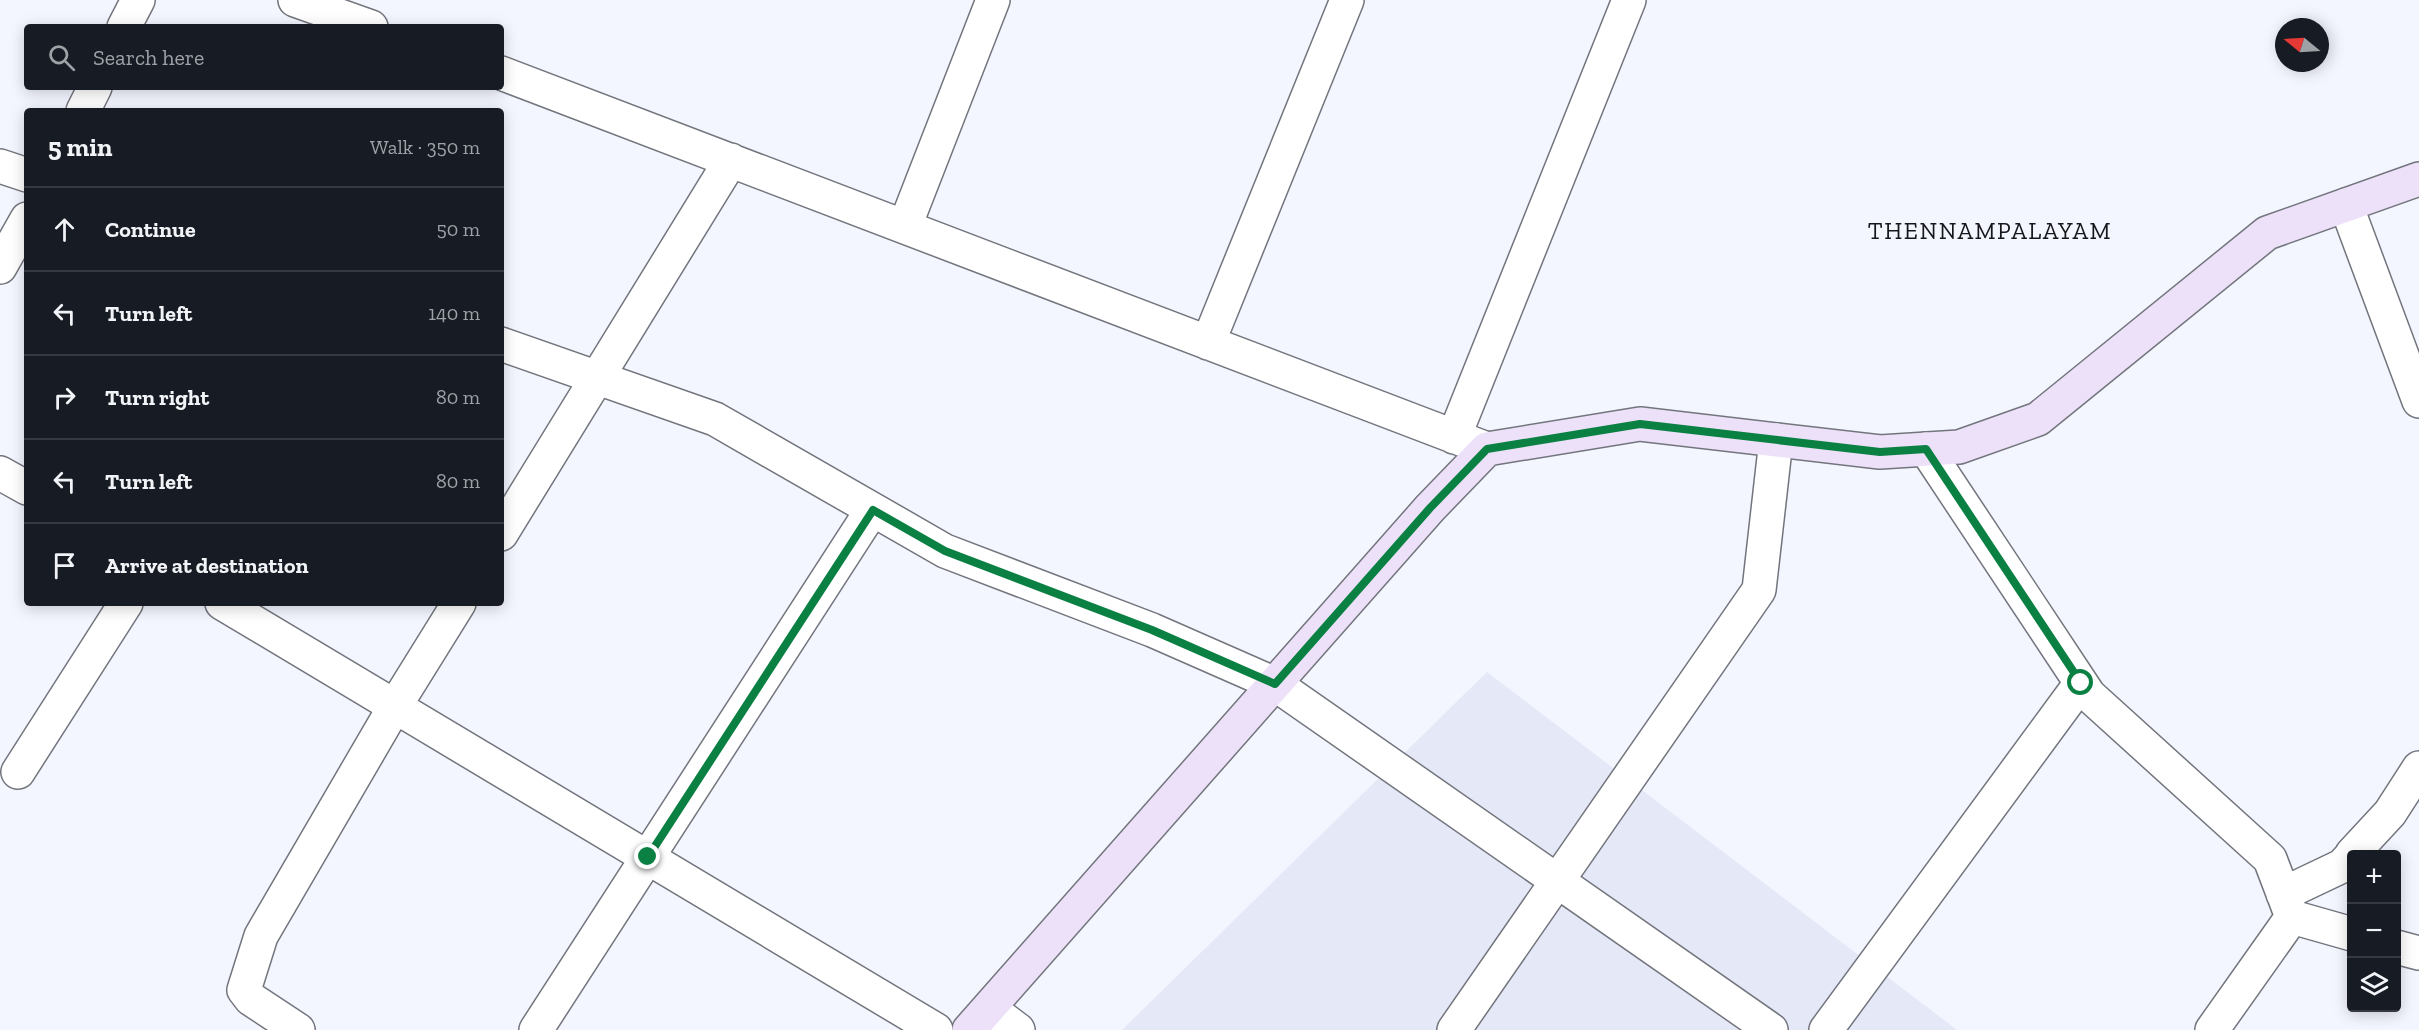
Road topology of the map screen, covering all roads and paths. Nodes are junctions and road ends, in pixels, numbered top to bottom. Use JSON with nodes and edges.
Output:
{"nodes":[{"id":1,"x":138,"y":0,"type":"edge"},
{"id":2,"x":295,"y":0,"type":"edge"},
{"id":3,"x":993,"y":0,"type":"edge"},
{"id":4,"x":1347,"y":0,"type":"edge"},
{"id":5,"x":1629,"y":0,"type":"edge"},
{"id":6,"x":357,"y":15,"type":"edge"},
{"id":7,"x":126,"y":24,"type":"edge"},
{"id":8,"x":504,"y":74,"type":"edge"},
{"id":9,"x":94,"y":90,"type":"edge"},
{"id":10,"x":84,"y":108,"type":"edge"},
{"id":11,"x":731,"y":160,"type":"junction"},
{"id":12,"x":0,"y":166,"type":"edge"},
{"id":13,"x":24,"y":174,"type":"edge"},
{"id":14,"x":2419,"y":179,"type":"edge"},
{"id":15,"x":2346,"y":205,"type":"junction"},
{"id":16,"x":24,"y":224,"type":"edge"},
{"id":17,"x":905,"y":226,"type":"junction"},
{"id":18,"x":0,"y":267,"type":"edge"},
{"id":19,"x":1208,"y":343,"type":"junction"},
{"id":20,"x":504,"y":345,"type":"edge"},
{"id":21,"x":597,"y":377,"type":"junction"},
{"id":22,"x":2419,"y":401,"type":"edge"},
{"id":23,"x":1454,"y":437,"type":"junction"},
{"id":24,"x":1776,"y":440,"type":"junction"},
{"id":25,"x":1487,"y":449,"type":"junction"},
{"id":26,"x":1926,"y":449,"type":"junction"},
{"id":27,"x":0,"y":472,"type":"edge"},
{"id":28,"x":24,"y":486,"type":"edge"},
{"id":29,"x":873,"y":510,"type":"junction"},
{"id":30,"x":504,"y":529,"type":"edge"},
{"id":31,"x":124,"y":606,"type":"edge"},
{"id":32,"x":227,"y":606,"type":"edge"},
{"id":33,"x":457,"y":606,"type":"edge"},
{"id":34,"x":2081,"y":683,"type":"junction"},
{"id":35,"x":1275,"y":684,"type":"junction"},
{"id":36,"x":395,"y":706,"type":"junction"},
{"id":37,"x":2419,"y":768,"type":"edge"},
{"id":38,"x":18,"y":772,"type":"dead end"},
{"id":39,"x":2357,"y":850,"type":"edge"},
{"id":40,"x":648,"y":857,"type":"junction"},
{"id":41,"x":2347,"y":860,"type":"edge"},
{"id":42,"x":1558,"y":881,"type":"junction"},
{"id":43,"x":2287,"y":906,"type":"junction"},
{"id":44,"x":2347,"y":932,"type":"edge"},
{"id":45,"x":2401,"y":948,"type":"edge"},
{"id":46,"x":2419,"y":953,"type":"edge"},
{"id":47,"x":979,"y":1019,"type":"edge"},
{"id":48,"x":298,"y":1030,"type":"edge"},
{"id":49,"x":536,"y":1030,"type":"edge"},
{"id":50,"x":936,"y":1030,"type":"edge"},
{"id":51,"x":1018,"y":1030,"type":"edge"},
{"id":52,"x":1454,"y":1030,"type":"edge"},
{"id":53,"x":1771,"y":1030,"type":"edge"},
{"id":54,"x":1827,"y":1030,"type":"edge"},
{"id":55,"x":2212,"y":1030,"type":"edge"}],
"edges":[{"from":1,"to":7,"type":"street"},
{"from":2,"to":6,"type":"street"},
{"from":3,"to":17,"type":"street"},
{"from":4,"to":19,"type":"street"},
{"from":5,"to":23,"type":"street"},
{"from":8,"to":11,"type":"street"},
{"from":9,"to":10,"type":"street"},
{"from":11,"to":17,"type":"street"},
{"from":11,"to":21,"type":"street"},
{"from":12,"to":13,"type":"street"},
{"from":14,"to":15,"type":"main road"},
{"from":15,"to":22,"type":"street"},
{"from":15,"to":26,"type":"main road"},
{"from":16,"to":18,"type":"street"},
{"from":17,"to":19,"type":"street"},
{"from":19,"to":23,"type":"street"},
{"from":20,"to":21,"type":"street"},
{"from":21,"to":29,"type":"street"},
{"from":21,"to":30,"type":"street"},
{"from":23,"to":25,"type":"street"},
{"from":24,"to":25,"type":"main road"},
{"from":24,"to":26,"type":"main road"},
{"from":24,"to":42,"type":"street"},
{"from":25,"to":35,"type":"main road"},
{"from":26,"to":34,"type":"street"},
{"from":27,"to":28,"type":"street"},
{"from":29,"to":35,"type":"street"},
{"from":29,"to":40,"type":"street"},
{"from":31,"to":38,"type":"street"},
{"from":32,"to":36,"type":"street"},
{"from":33,"to":36,"type":"street"},
{"from":34,"to":43,"type":"street"},
{"from":34,"to":54,"type":"street"},
{"from":35,"to":42,"type":"street"},
{"from":35,"to":47,"type":"main road"},
{"from":36,"to":40,"type":"street"},
{"from":36,"to":48,"type":"street"},
{"from":37,"to":39,"type":"street"},
{"from":40,"to":49,"type":"street"},
{"from":40,"to":50,"type":"street"},
{"from":41,"to":43,"type":"street"},
{"from":42,"to":52,"type":"street"},
{"from":42,"to":53,"type":"street"},
{"from":43,"to":44,"type":"street"},
{"from":43,"to":55,"type":"street"},
{"from":45,"to":46,"type":"street"},
{"from":47,"to":51,"type":"street"}]}
